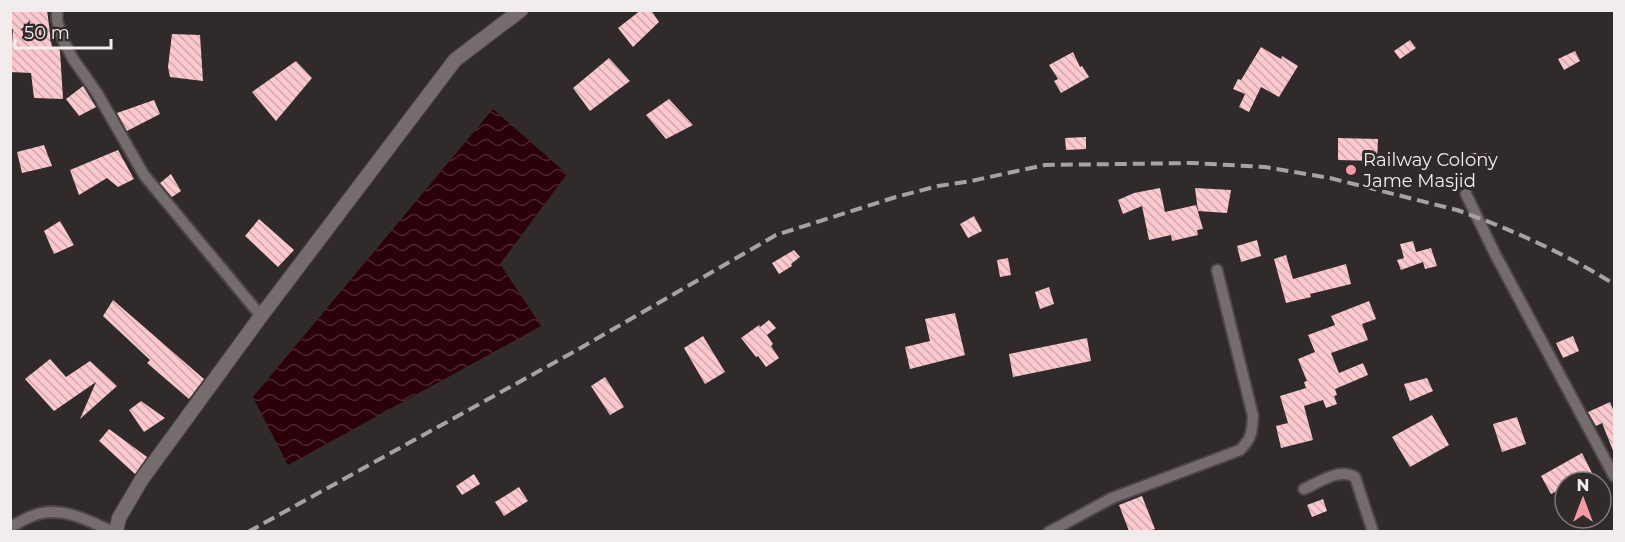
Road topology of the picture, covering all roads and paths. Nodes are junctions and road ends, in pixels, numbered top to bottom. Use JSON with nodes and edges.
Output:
{"nodes":[{"id":1,"x":57,"y":10,"type":"edge"},
{"id":2,"x":521,"y":10,"type":"edge"},
{"id":3,"x":1466,"y":194,"type":"dead end"},
{"id":4,"x":1217,"y":270,"type":"dead end"},
{"id":5,"x":261,"y":316,"type":"junction"},
{"id":6,"x":1614,"y":476,"type":"edge"},
{"id":7,"x":1304,"y":489,"type":"dead end"},
{"id":8,"x":10,"y":528,"type":"edge"},
{"id":9,"x":115,"y":531,"type":"edge"},
{"id":10,"x":1048,"y":531,"type":"edge"},
{"id":11,"x":1373,"y":531,"type":"edge"}],
"edges":[{"from":1,"to":5,"type":"street"},
{"from":2,"to":5,"type":"street"},
{"from":3,"to":6,"type":"street"},
{"from":4,"to":10,"type":"street"},
{"from":5,"to":9,"type":"street"},
{"from":7,"to":11,"type":"street"},
{"from":8,"to":9,"type":"street"}]}
